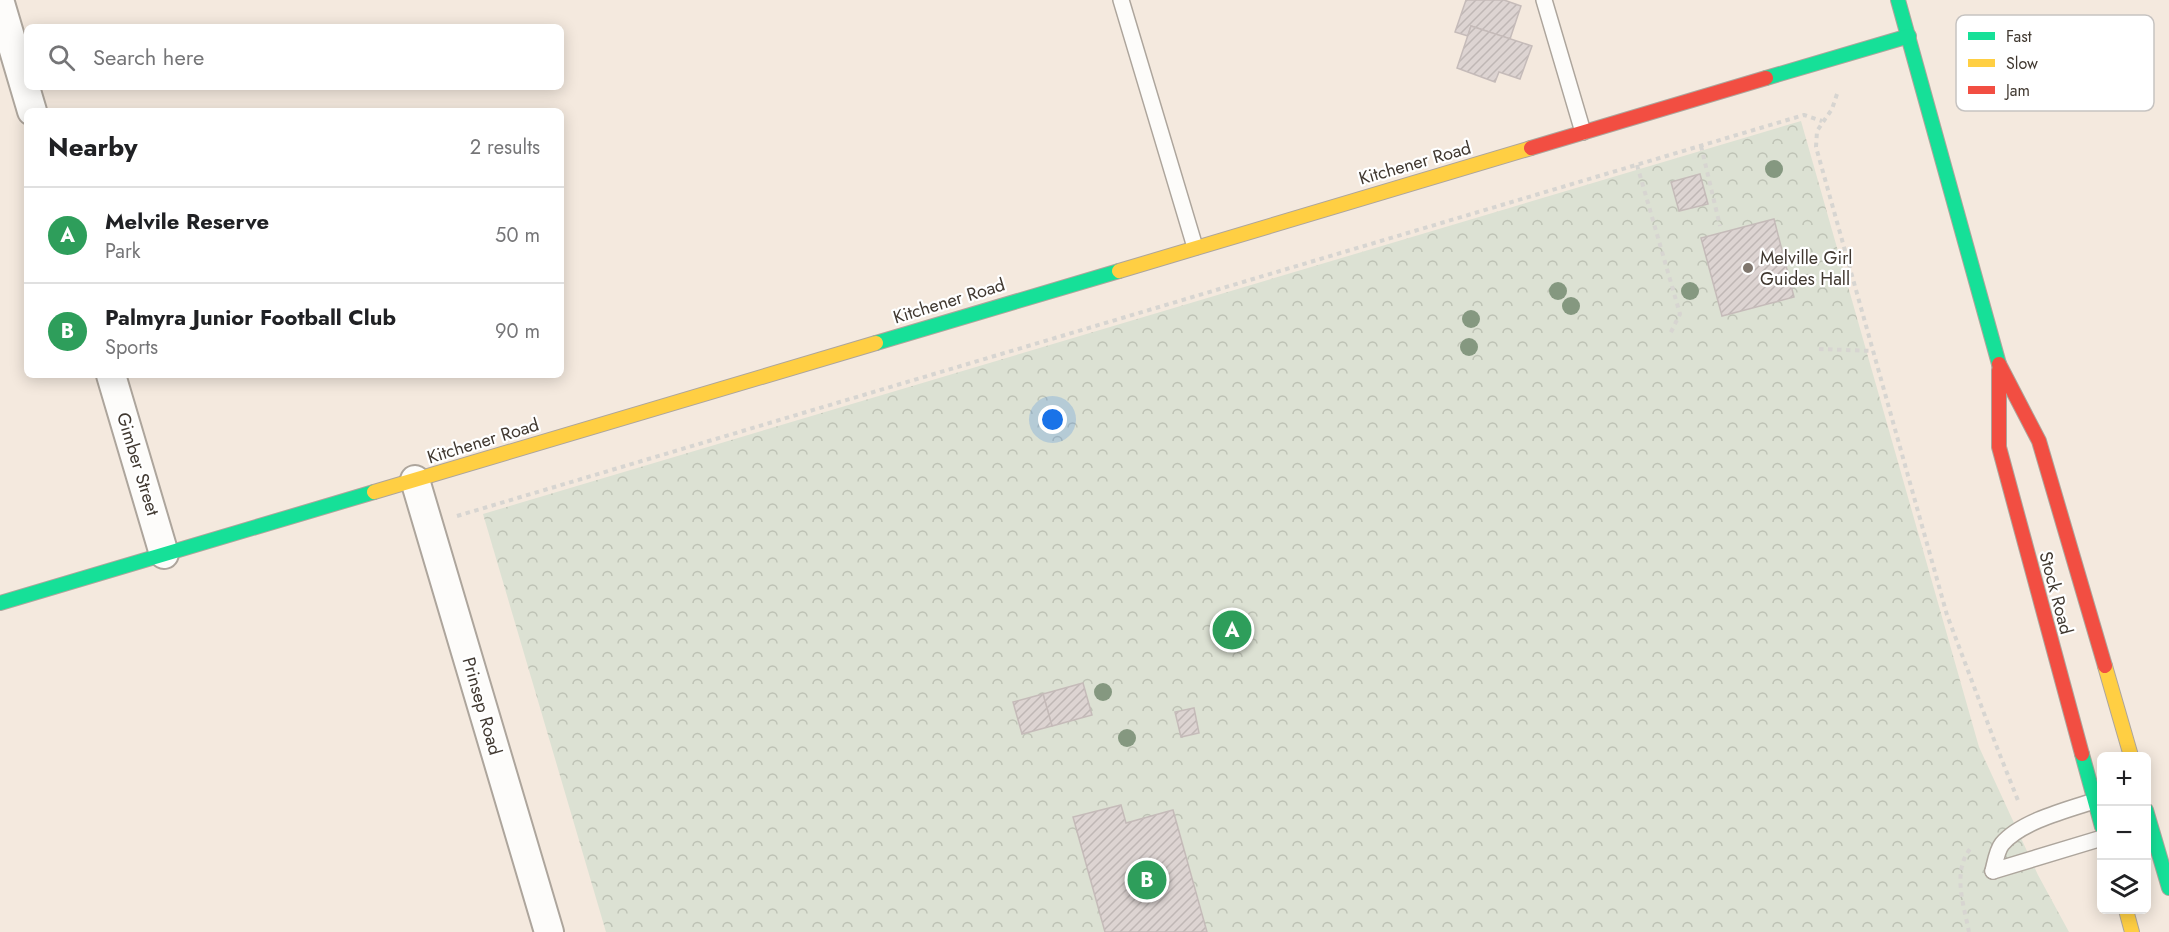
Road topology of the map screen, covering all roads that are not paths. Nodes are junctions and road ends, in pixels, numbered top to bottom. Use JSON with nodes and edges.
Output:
{"nodes":[{"id":1,"x":1121,"y":0,"type":"edge"},
{"id":2,"x":1544,"y":0,"type":"edge"},
{"id":3,"x":1898,"y":0,"type":"edge"},
{"id":4,"x":0,"y":3,"type":"edge"},
{"id":5,"x":1909,"y":36,"type":"junction"},
{"id":6,"x":24,"y":84,"type":"edge"},
{"id":7,"x":26,"y":90,"type":"edge"},
{"id":8,"x":31,"y":108,"type":"edge"},
{"id":9,"x":1583,"y":132,"type":"junction"},
{"id":10,"x":1194,"y":246,"type":"junction"},
{"id":11,"x":1999,"y":365,"type":"junction"},
{"id":12,"x":112,"y":378,"type":"edge"},
{"id":13,"x":415,"y":480,"type":"junction"},
{"id":14,"x":164,"y":554,"type":"junction"},
{"id":15,"x":0,"y":603,"type":"edge"},
{"id":16,"x":2130,"y":752,"type":"edge"},
{"id":17,"x":2097,"y":796,"type":"edge"},
{"id":18,"x":2097,"y":800,"type":"edge"},
{"id":19,"x":2151,"y":829,"type":"edge"},
{"id":20,"x":2097,"y":840,"type":"edge"},
{"id":21,"x":2169,"y":888,"type":"edge"},
{"id":22,"x":2127,"y":914,"type":"edge"},
{"id":23,"x":549,"y":932,"type":"edge"},
{"id":24,"x":2132,"y":932,"type":"edge"}],
"edges":[{"from":1,"to":10,"type":"lane"},
{"from":2,"to":9,"type":"lane"},
{"from":3,"to":5,"type":"street","name":"Stock Road"},
{"from":4,"to":6,"type":"street"},
{"from":5,"to":9,"type":"street","name":"Kitchener Road"},
{"from":5,"to":11,"type":"street","name":"Stock Road"},
{"from":7,"to":8,"type":"street"},
{"from":9,"to":10,"type":"street","name":"Kitchener Road"},
{"from":10,"to":13,"type":"street","name":"Kitchener Road"},
{"from":11,"to":16,"type":"street","name":"Stock Road"},
{"from":11,"to":17,"type":"street","name":"Stock Road"},
{"from":12,"to":14,"type":"street","name":"Gimber Street"},
{"from":13,"to":14,"type":"street","name":"Kitchener Road"},
{"from":13,"to":23,"type":"street","name":"Prinsep Road"},
{"from":14,"to":15,"type":"street","name":"Kitchener Road"},
{"from":18,"to":20,"type":"lane"},
{"from":19,"to":21,"type":"street"},
{"from":22,"to":24,"type":"street"}]}
